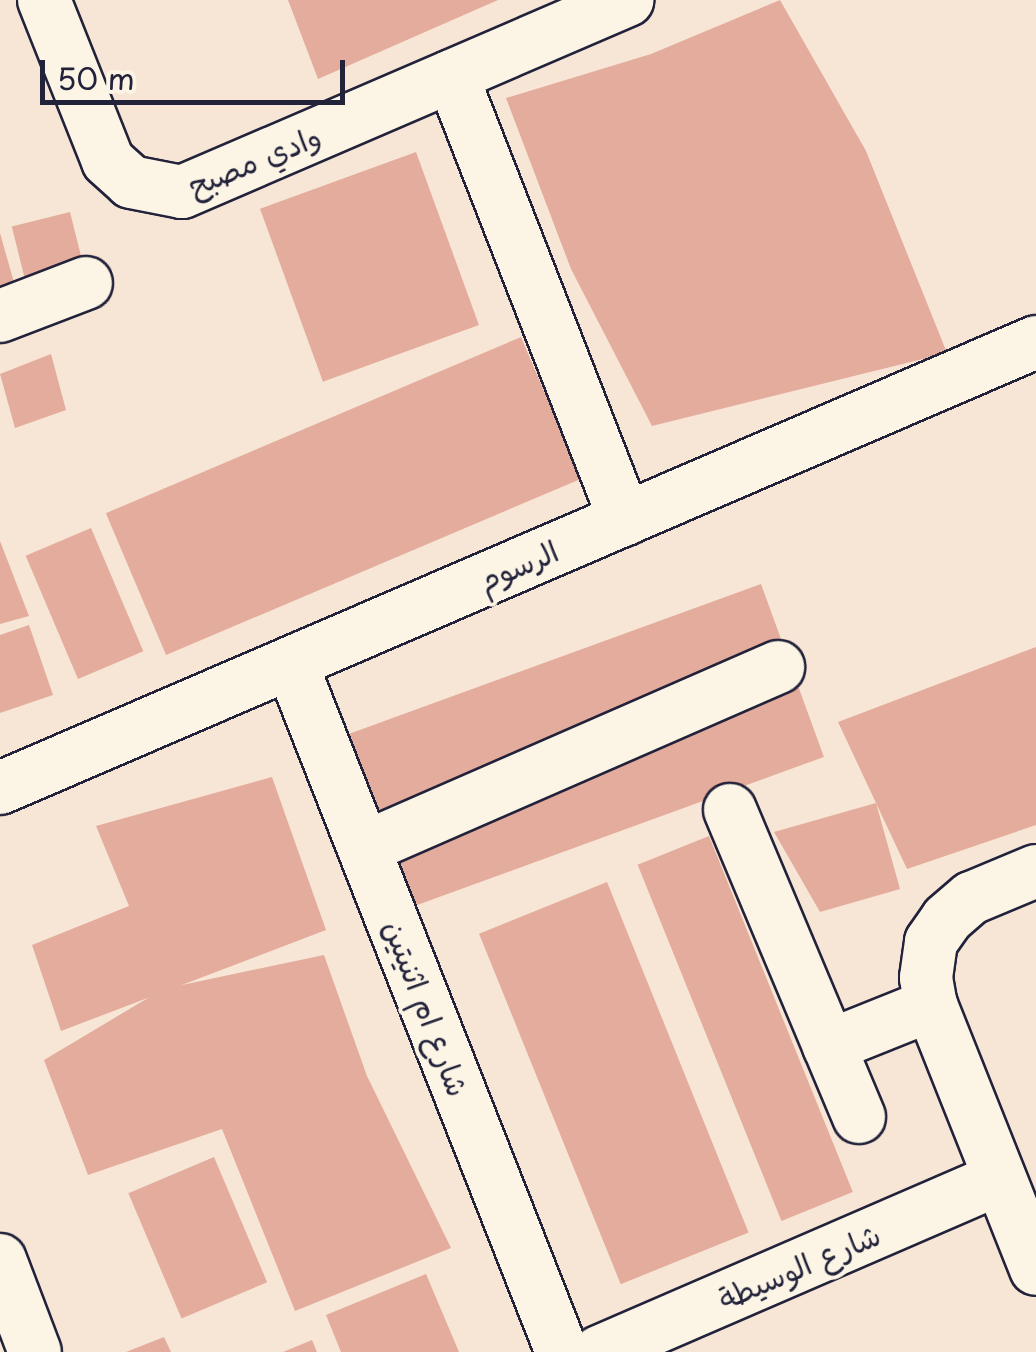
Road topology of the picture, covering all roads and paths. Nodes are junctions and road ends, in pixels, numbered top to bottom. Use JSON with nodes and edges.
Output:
{"nodes":[{"id":1,"x":44,"y":0,"type":"edge"},
{"id":2,"x":627,"y":0,"type":"edge"},
{"id":3,"x":452,"y":76,"type":"junction"},
{"id":4,"x":86,"y":283,"type":"dead end"},
{"id":5,"x":0,"y":316,"type":"edge"},
{"id":6,"x":1036,"y":342,"type":"edge"},
{"id":7,"x":625,"y":519,"type":"junction"},
{"id":8,"x":291,"y":663,"type":"junction"},
{"id":9,"x":778,"y":667,"type":"dead end"},
{"id":10,"x":0,"y":788,"type":"edge"},
{"id":11,"x":730,"y":810,"type":"dead end"},
{"id":12,"x":364,"y":848,"type":"junction"},
{"id":13,"x":1036,"y":871,"type":"edge"},
{"id":14,"x":930,"y":1005,"type":"junction"},
{"id":15,"x":829,"y":1046,"type":"junction"},
{"id":16,"x":859,"y":1117,"type":"dead end"},
{"id":17,"x":998,"y":1179,"type":"junction"},
{"id":18,"x":0,"y":1260,"type":"edge"},
{"id":19,"x":1036,"y":1268,"type":"edge"},
{"id":20,"x":35,"y":1352,"type":"edge"},
{"id":21,"x":562,"y":1352,"type":"edge"},
{"id":22,"x":600,"y":1352,"type":"edge"}],
"edges":[{"from":1,"to":3,"type":"street","name":"وادي مصبح"},
{"from":2,"to":3,"type":"street","name":"وادي مصبح"},
{"from":3,"to":7,"type":"street"},
{"from":4,"to":5,"type":"street"},
{"from":6,"to":7,"type":"street","name":"الرسوم"},
{"from":7,"to":8,"type":"street","name":"الرسوم"},
{"from":8,"to":10,"type":"street","name":"الرسوم"},
{"from":8,"to":12,"type":"street","name":"شارع ام اثنيتين"},
{"from":9,"to":12,"type":"street"},
{"from":11,"to":15,"type":"street"},
{"from":12,"to":21,"type":"street","name":"شارع ام اثنيتين"},
{"from":13,"to":14,"type":"street"},
{"from":14,"to":15,"type":"street"},
{"from":14,"to":17,"type":"street"},
{"from":15,"to":16,"type":"street"},
{"from":17,"to":19,"type":"street"},
{"from":17,"to":22,"type":"street","name":"شارع الوسيطة"},
{"from":18,"to":20,"type":"street"}]}
